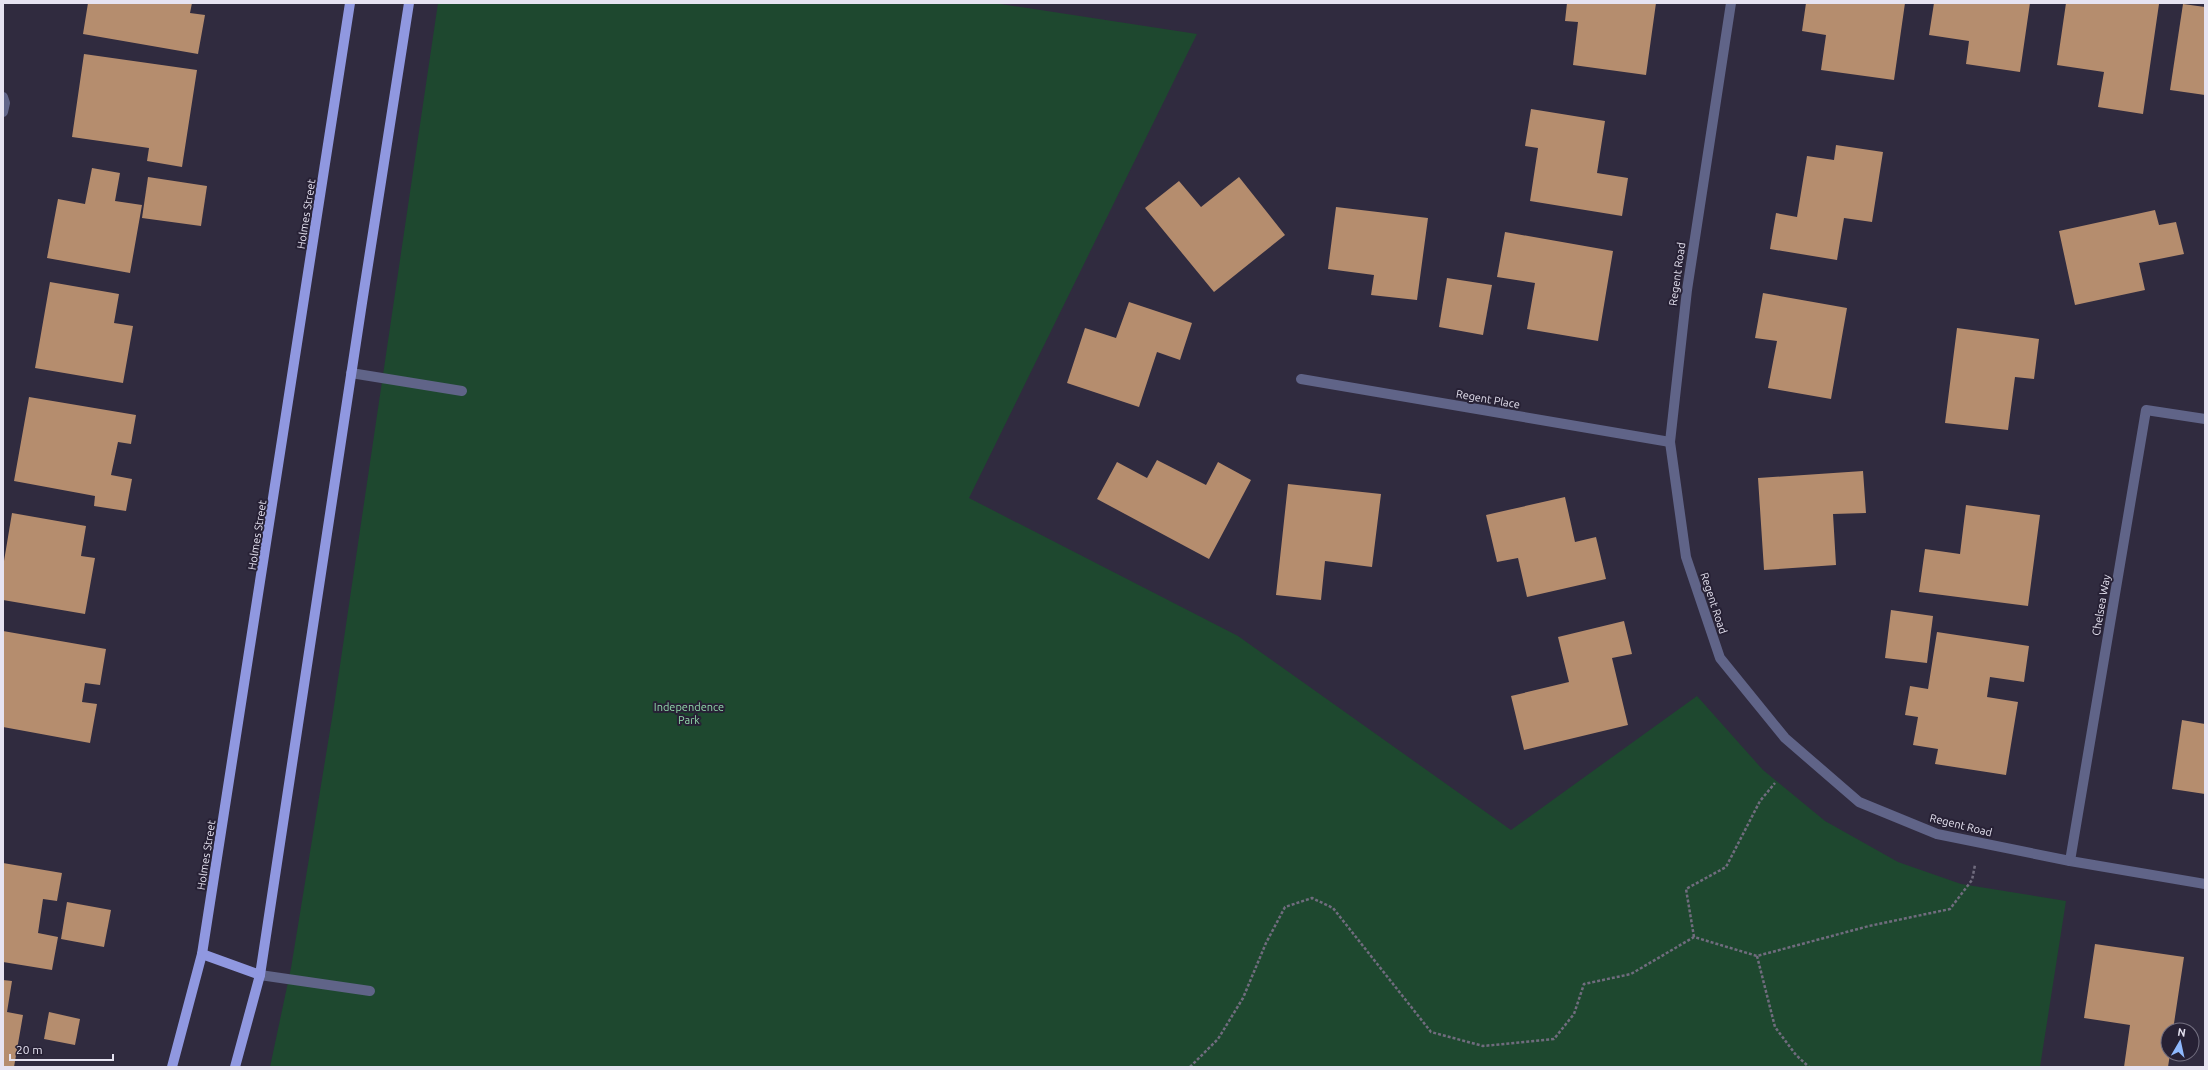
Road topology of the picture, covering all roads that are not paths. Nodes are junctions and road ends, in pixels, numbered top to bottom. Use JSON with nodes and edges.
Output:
{"nodes":[{"id":1,"x":350,"y":3,"type":"edge"},
{"id":2,"x":410,"y":3,"type":"edge"},
{"id":3,"x":1731,"y":3,"type":"edge"},
{"id":4,"x":3,"y":97,"type":"edge"},
{"id":5,"x":3,"y":112,"type":"edge"},
{"id":6,"x":351,"y":373,"type":"junction"},
{"id":7,"x":1301,"y":379,"type":"dead end"},
{"id":8,"x":462,"y":391,"type":"dead end"},
{"id":9,"x":2205,"y":419,"type":"edge"},
{"id":10,"x":1670,"y":442,"type":"junction"},
{"id":11,"x":2070,"y":862,"type":"junction"},
{"id":12,"x":2205,"y":884,"type":"edge"},
{"id":13,"x":202,"y":954,"type":"junction"},
{"id":14,"x":260,"y":975,"type":"junction"},
{"id":15,"x":370,"y":991,"type":"dead end"},
{"id":16,"x":172,"y":1067,"type":"edge"},
{"id":17,"x":235,"y":1067,"type":"edge"}],
"edges":[{"from":1,"to":13,"type":"main road","name":"Holmes Street"},
{"from":2,"to":6,"type":"main road"},
{"from":3,"to":10,"type":"street","name":"Regent Road"},
{"from":4,"to":5,"type":"street"},
{"from":6,"to":8,"type":"street"},
{"from":6,"to":14,"type":"main road"},
{"from":7,"to":10,"type":"street","name":"Regent Place"},
{"from":9,"to":11,"type":"street","name":"Chelsea Way"},
{"from":10,"to":11,"type":"street","name":"Regent Road"},
{"from":11,"to":12,"type":"street","name":"Regent Road"},
{"from":13,"to":14,"type":"main road"},
{"from":13,"to":16,"type":"main road","name":"Holmes Street"},
{"from":14,"to":15,"type":"street"},
{"from":14,"to":17,"type":"main road"}]}
